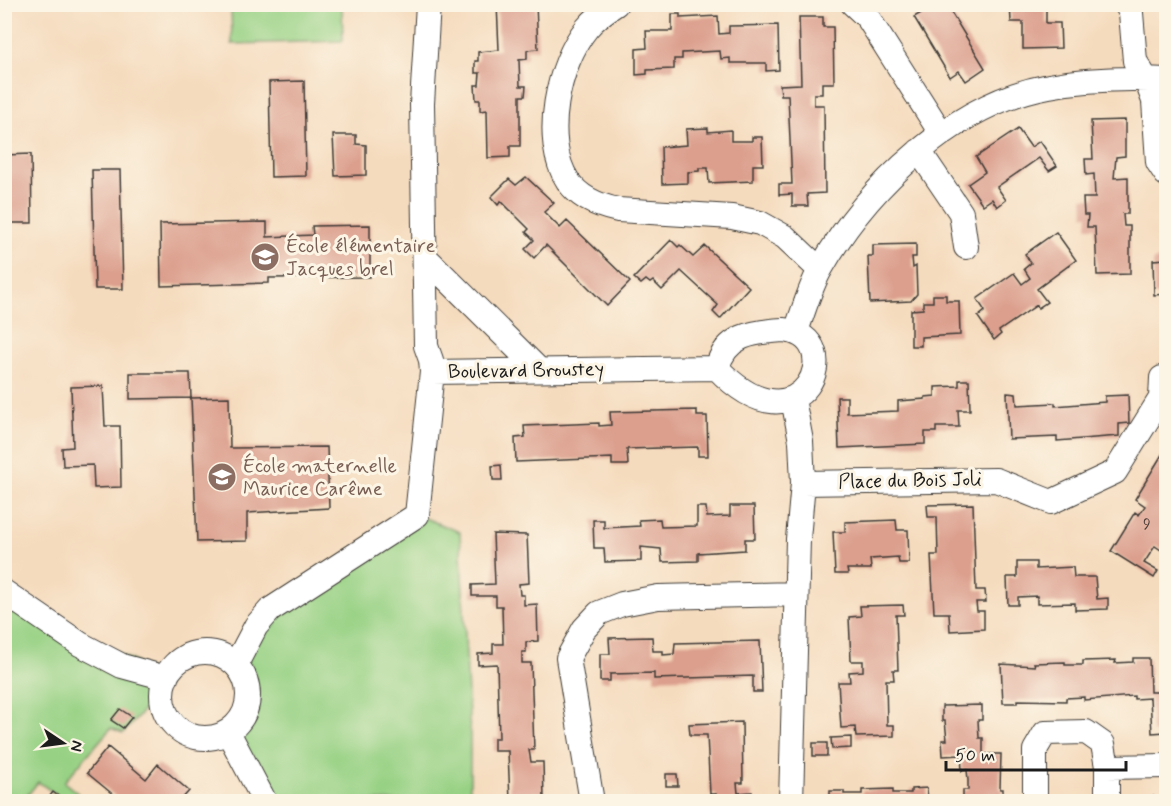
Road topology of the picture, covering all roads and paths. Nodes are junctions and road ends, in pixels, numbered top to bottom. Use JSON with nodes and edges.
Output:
{"nodes":[{"id":1,"x":428,"y":4,"type":"edge"},
{"id":2,"x":616,"y":4,"type":"edge"},
{"id":3,"x":853,"y":4,"type":"edge"},
{"id":4,"x":1126,"y":4,"type":"edge"},
{"id":5,"x":1156,"y":80,"type":"edge"},
{"id":6,"x":941,"y":133,"type":"junction"},
{"id":7,"x":919,"y":151,"type":"junction"},
{"id":8,"x":1167,"y":174,"type":"edge"},
{"id":9,"x":966,"y":247,"type":"dead end"},
{"id":10,"x":425,"y":257,"type":"junction"},
{"id":11,"x":820,"y":270,"type":"junction"},
{"id":12,"x":796,"y":331,"type":"junction"},
{"id":13,"x":717,"y":368,"type":"junction"},
{"id":14,"x":538,"y":370,"type":"junction"},
{"id":15,"x":432,"y":372,"type":"junction"},
{"id":16,"x":1162,"y":378,"type":"dead end"},
{"id":17,"x":793,"y":399,"type":"junction"},
{"id":18,"x":803,"y":483,"type":"junction"},
{"id":19,"x":4,"y":592,"type":"edge"},
{"id":20,"x":796,"y":594,"type":"junction"},
{"id":21,"x":236,"y":664,"type":"junction"},
{"id":22,"x":166,"y":678,"type":"junction"},
{"id":23,"x":228,"y":732,"type":"junction"},
{"id":24,"x":1167,"y":766,"type":"edge"},
{"id":25,"x":1107,"y":767,"type":"junction"},
{"id":26,"x":265,"y":801,"type":"edge"},
{"id":27,"x":592,"y":801,"type":"edge"},
{"id":28,"x":791,"y":801,"type":"edge"},
{"id":29,"x":1035,"y":801,"type":"edge"},
{"id":30,"x":1107,"y":801,"type":"edge"}],
"edges":[{"from":1,"to":10,"type":"street"},
{"from":2,"to":11,"type":"street"},
{"from":3,"to":6,"type":"street"},
{"from":4,"to":5,"type":"street"},
{"from":5,"to":6,"type":"street"},
{"from":5,"to":8,"type":"street"},
{"from":6,"to":7,"type":"street"},
{"from":7,"to":9,"type":"street"},
{"from":7,"to":11,"type":"street"},
{"from":10,"to":14,"type":"street"},
{"from":10,"to":15,"type":"street"},
{"from":11,"to":12,"type":"street"},
{"from":12,"to":13,"type":"street"},
{"from":12,"to":17,"type":"street"},
{"from":13,"to":14,"type":"street","name":"Boulevard Broustey"},
{"from":13,"to":17,"type":"street"},
{"from":14,"to":15,"type":"street","name":"Boulevard Broustey"},
{"from":15,"to":21,"type":"street","name":"Boulevard Broustey"},
{"from":16,"to":18,"type":"street","name":"Place du Bois Joli"},
{"from":17,"to":18,"type":"street"},
{"from":18,"to":20,"type":"street"},
{"from":19,"to":22,"type":"street"},
{"from":20,"to":27,"type":"street"},
{"from":20,"to":28,"type":"street"},
{"from":21,"to":22,"type":"street"},
{"from":21,"to":23,"type":"street"},
{"from":22,"to":23,"type":"street"},
{"from":23,"to":26,"type":"street"},
{"from":24,"to":25,"type":"street"},
{"from":25,"to":29,"type":"street"},
{"from":25,"to":30,"type":"street"}]}
